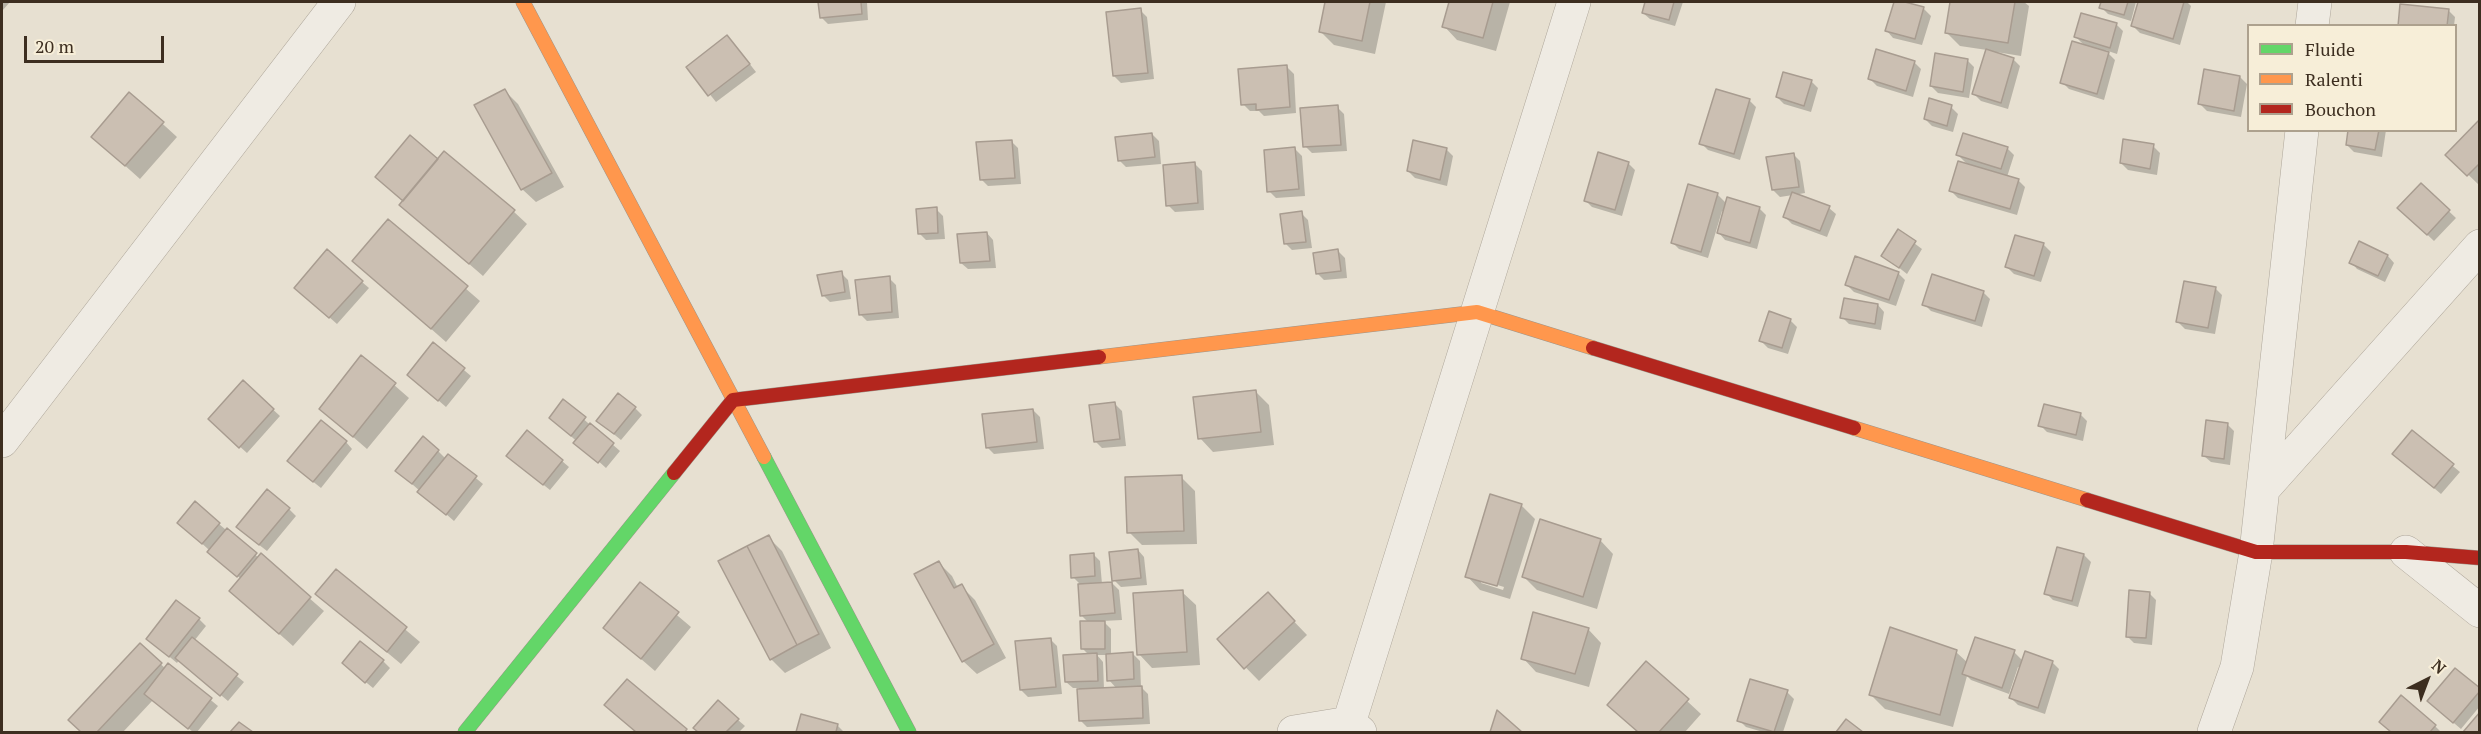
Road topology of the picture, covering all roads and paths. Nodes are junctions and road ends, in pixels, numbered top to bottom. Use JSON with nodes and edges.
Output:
{"nodes":[{"id":1,"x":339,"y":2,"type":"edge"},
{"id":2,"x":523,"y":2,"type":"edge"},
{"id":3,"x":1574,"y":2,"type":"edge"},
{"id":4,"x":2315,"y":2,"type":"edge"},
{"id":5,"x":2312,"y":24,"type":"edge"},
{"id":6,"x":2302,"y":132,"type":"edge"},
{"id":7,"x":2480,"y":246,"type":"edge"},
{"id":8,"x":1477,"y":312,"type":"junction"},
{"id":9,"x":733,"y":400,"type":"junction"},
{"id":10,"x":2,"y":441,"type":"edge"},
{"id":11,"x":2265,"y":487,"type":"junction"},
{"id":12,"x":2256,"y":552,"type":"junction"},
{"id":13,"x":2406,"y":552,"type":"junction"},
{"id":14,"x":2480,"y":558,"type":"edge"},
{"id":15,"x":2480,"y":611,"type":"edge"},
{"id":16,"x":1355,"y":728,"type":"edge"},
{"id":17,"x":465,"y":732,"type":"edge"},
{"id":18,"x":909,"y":732,"type":"edge"},
{"id":19,"x":1294,"y":732,"type":"edge"},
{"id":20,"x":2214,"y":732,"type":"edge"}],
"edges":[{"from":1,"to":10,"type":"street"},
{"from":2,"to":9,"type":"street"},
{"from":3,"to":8,"type":"street"},
{"from":4,"to":5,"type":"street"},
{"from":6,"to":11,"type":"street"},
{"from":7,"to":11,"type":"street"},
{"from":8,"to":9,"type":"street"},
{"from":8,"to":12,"type":"street"},
{"from":8,"to":16,"type":"street"},
{"from":9,"to":17,"type":"street"},
{"from":9,"to":18,"type":"street"},
{"from":11,"to":12,"type":"street"},
{"from":12,"to":13,"type":"street"},
{"from":12,"to":20,"type":"street"},
{"from":13,"to":14,"type":"street"},
{"from":13,"to":15,"type":"street"},
{"from":16,"to":19,"type":"street"}]}
